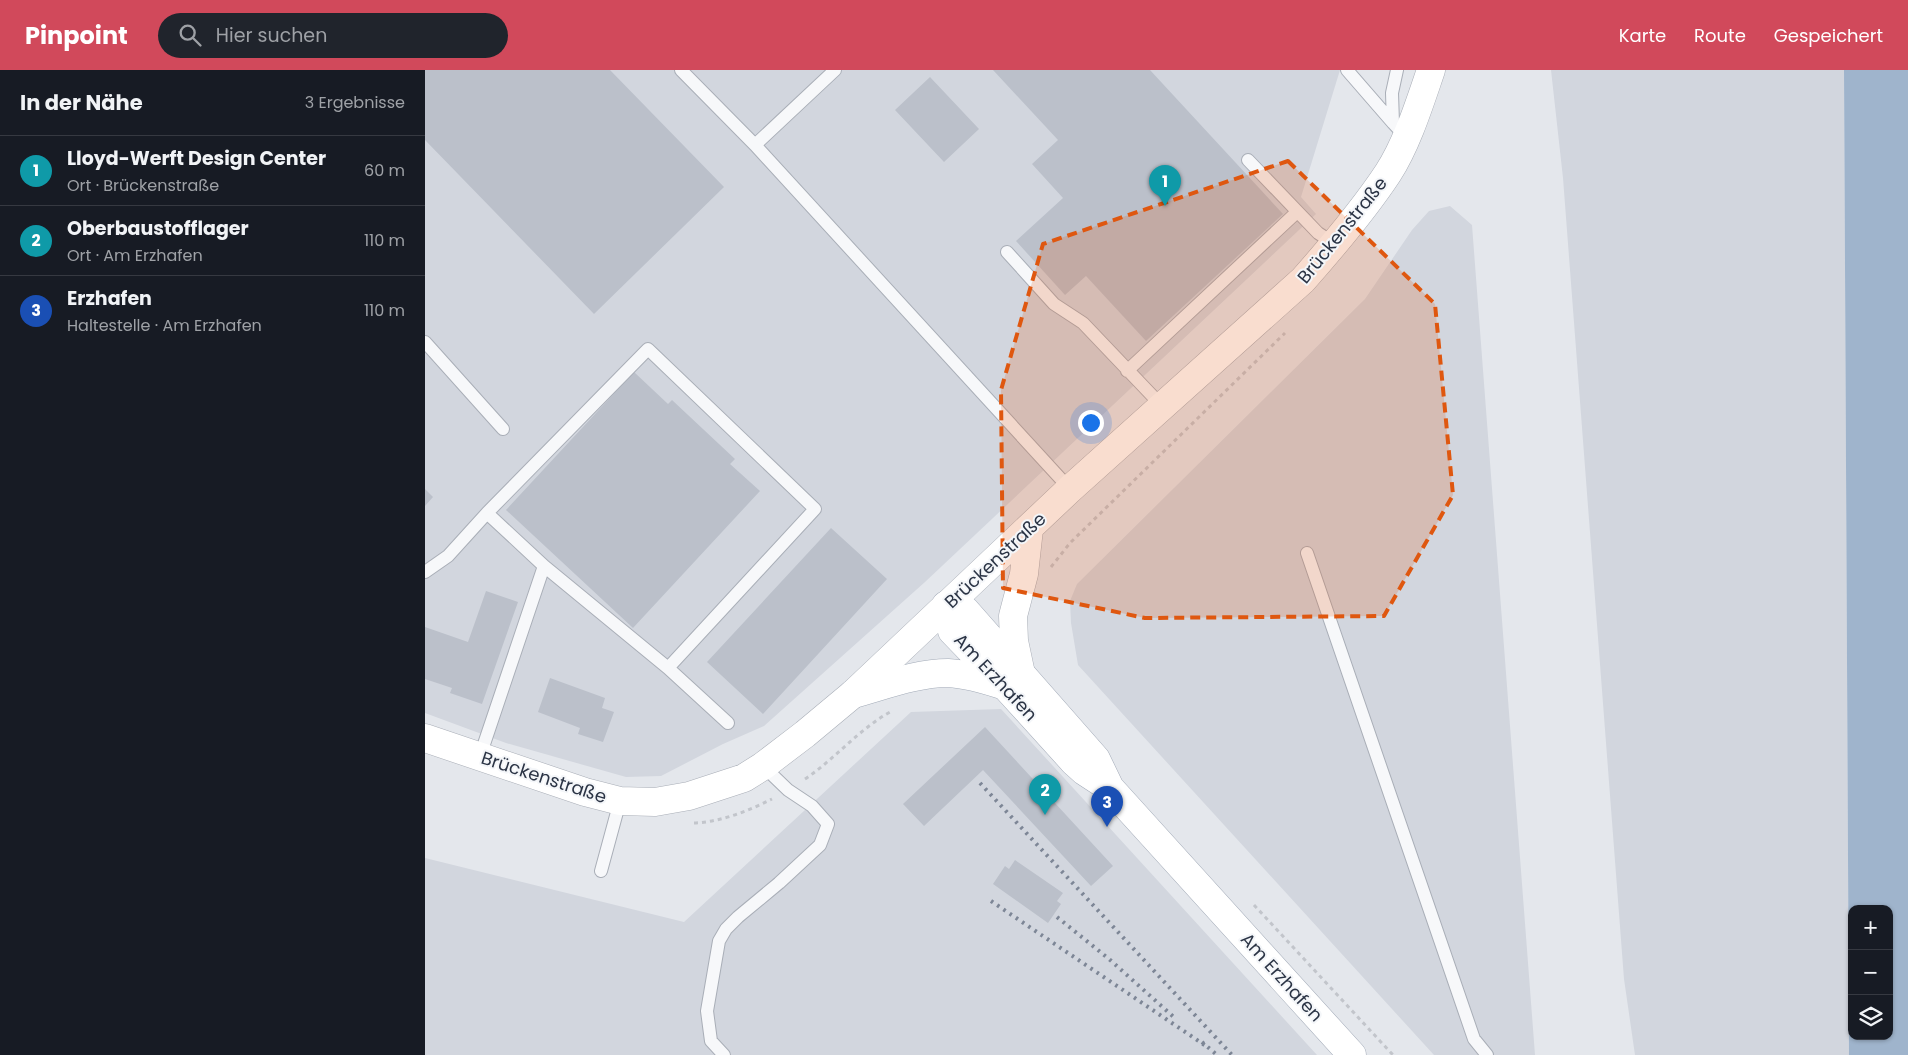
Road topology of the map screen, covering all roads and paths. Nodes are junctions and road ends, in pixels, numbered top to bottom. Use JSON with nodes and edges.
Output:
{"nodes":[{"id":1,"x":681,"y":70,"type":"edge"},
{"id":2,"x":835,"y":70,"type":"edge"},
{"id":3,"x":1347,"y":70,"type":"edge"},
{"id":4,"x":1397,"y":70,"type":"edge"},
{"id":5,"x":1431,"y":70,"type":"edge"},
{"id":6,"x":1399,"y":130,"type":"junction"},
{"id":7,"x":755,"y":146,"type":"junction"},
{"id":8,"x":1248,"y":160,"type":"dead end"},
{"id":9,"x":1297,"y":212,"type":"junction"},
{"id":10,"x":1335,"y":244,"type":"junction"},
{"id":11,"x":1007,"y":252,"type":"dead end"},
{"id":12,"x":1287,"y":331,"type":"dead end"},
{"id":13,"x":425,"y":342,"type":"edge"},
{"id":14,"x":1127,"y":371,"type":"junction"},
{"id":15,"x":1162,"y":406,"type":"junction"},
{"id":16,"x":503,"y":429,"type":"dead end"},
{"id":17,"x":1070,"y":489,"type":"junction"},
{"id":18,"x":487,"y":512,"type":"junction"},
{"id":19,"x":1029,"y":529,"type":"junction"},
{"id":20,"x":1307,"y":553,"type":"dead end"},
{"id":21,"x":544,"y":566,"type":"junction"},
{"id":22,"x":425,"y":572,"type":"edge"},
{"id":23,"x":1049,"y":573,"type":"dead end"},
{"id":24,"x":946,"y":605,"type":"junction"},
{"id":25,"x":668,"y":668,"type":"junction"},
{"id":26,"x":1014,"y":680,"type":"junction"},
{"id":27,"x":853,"y":694,"type":"junction"},
{"id":28,"x":728,"y":723,"type":"dead end"},
{"id":29,"x":425,"y":738,"type":"edge"},
{"id":30,"x":480,"y":756,"type":"junction"},
{"id":31,"x":763,"y":766,"type":"junction"},
{"id":32,"x":620,"y":801,"type":"junction"},
{"id":33,"x":601,"y":871,"type":"dead end"},
{"id":34,"x":724,"y":1055,"type":"edge"},
{"id":35,"x":1352,"y":1055,"type":"edge"},
{"id":36,"x":1487,"y":1055,"type":"edge"}],
"edges":[{"from":1,"to":7,"type":"lane"},
{"from":2,"to":7,"type":"lane"},
{"from":3,"to":6,"type":"lane"},
{"from":4,"to":6,"type":"lane"},
{"from":5,"to":6,"type":"main road","name":"Brückenstraße"},
{"from":6,"to":10,"type":"main road","name":"Brückenstraße"},
{"from":7,"to":17,"type":"lane"},
{"from":8,"to":9,"type":"lane"},
{"from":9,"to":10,"type":"lane"},
{"from":9,"to":14,"type":"lane"},
{"from":10,"to":15,"type":"main road","name":"Brückenstraße"},
{"from":11,"to":14,"type":"lane"},
{"from":12,"to":23,"type":"path"},
{"from":13,"to":16,"type":"lane"},
{"from":14,"to":15,"type":"lane"},
{"from":15,"to":17,"type":"main road","name":"Brückenstraße"},
{"from":17,"to":19,"type":"main road","name":"Brückenstraße"},
{"from":18,"to":21,"type":"lane"},
{"from":18,"to":22,"type":"lane"},
{"from":18,"to":25,"type":"lane"},
{"from":19,"to":24,"type":"main road","name":"Brückenstraße"},
{"from":19,"to":26,"type":"main road"},
{"from":20,"to":36,"type":"lane"},
{"from":21,"to":25,"type":"lane"},
{"from":21,"to":30,"type":"lane"},
{"from":24,"to":26,"type":"main road","name":"Am Erzhafen"},
{"from":24,"to":27,"type":"main road","name":"Brückenstraße"},
{"from":25,"to":28,"type":"lane"},
{"from":26,"to":27,"type":"main road"},
{"from":26,"to":35,"type":"main road","name":"Am Erzhafen"},
{"from":27,"to":31,"type":"main road","name":"Brückenstraße"},
{"from":29,"to":30,"type":"main road","name":"Brückenstraße"},
{"from":30,"to":32,"type":"main road","name":"Brückenstraße"},
{"from":31,"to":32,"type":"main road","name":"Brückenstraße"},
{"from":31,"to":34,"type":"lane"},
{"from":32,"to":33,"type":"lane"}]}
